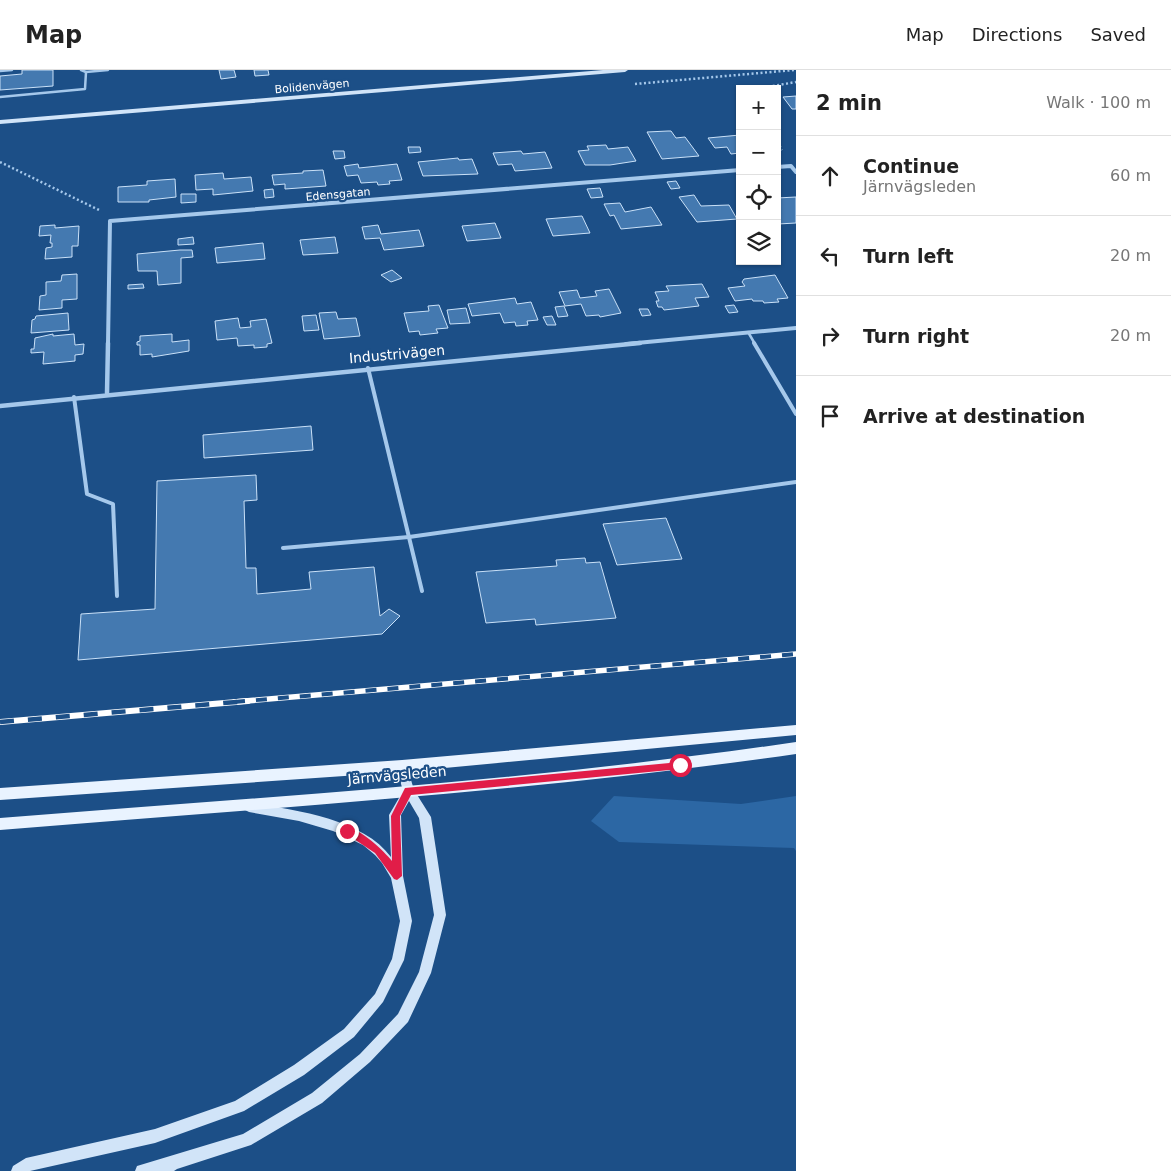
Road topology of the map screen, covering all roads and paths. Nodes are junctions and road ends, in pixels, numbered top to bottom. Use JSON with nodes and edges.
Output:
{"nodes":[{"id":1,"x":12,"y":70,"type":"edge"},
{"id":2,"x":81,"y":70,"type":"edge"},
{"id":3,"x":108,"y":70,"type":"edge"},
{"id":4,"x":625,"y":70,"type":"edge"},
{"id":5,"x":0,"y":71,"type":"edge"},
{"id":6,"x":86,"y":72,"type":"junction"},
{"id":7,"x":591,"y":72,"type":"edge"},
{"id":8,"x":796,"y":82,"type":"edge"},
{"id":9,"x":778,"y":85,"type":"edge"},
{"id":10,"x":0,"y":97,"type":"edge"},
{"id":11,"x":0,"y":122,"type":"edge"},
{"id":12,"x":0,"y":162,"type":"edge"},
{"id":13,"x":781,"y":167,"type":"edge"},
{"id":14,"x":736,"y":170,"type":"edge"},
{"id":15,"x":796,"y":172,"type":"edge"},
{"id":16,"x":110,"y":221,"type":"junction"},
{"id":17,"x":796,"y":328,"type":"edge"},
{"id":18,"x":748,"y":332,"type":"junction"},
{"id":19,"x":368,"y":368,"type":"junction"},
{"id":20,"x":108,"y":393,"type":"junction"},
{"id":21,"x":74,"y":397,"type":"junction"},
{"id":22,"x":0,"y":406,"type":"edge"},
{"id":23,"x":796,"y":414,"type":"edge"},
{"id":24,"x":796,"y":482,"type":"edge"},
{"id":25,"x":409,"y":537,"type":"junction"},
{"id":26,"x":283,"y":548,"type":"dead end"},
{"id":27,"x":422,"y":591,"type":"dead end"},
{"id":28,"x":117,"y":596,"type":"dead end"},
{"id":29,"x":796,"y":730,"type":"edge"},
{"id":30,"x":796,"y":748,"type":"edge"},
{"id":31,"x":402,"y":766,"type":"junction"},
{"id":32,"x":409,"y":791,"type":"junction"},
{"id":33,"x":0,"y":794,"type":"edge"},
{"id":34,"x":238,"y":805,"type":"junction"},
{"id":35,"x":0,"y":824,"type":"edge"},
{"id":36,"x":397,"y":876,"type":"junction"},
{"id":37,"x":168,"y":1167,"type":"edge"},
{"id":38,"x":18,"y":1171,"type":"edge"},
{"id":39,"x":142,"y":1171,"type":"edge"}],
"edges":[{"from":1,"to":5,"type":"lane"},
{"from":2,"to":6,"type":"lane"},
{"from":3,"to":6,"type":"lane"},
{"from":4,"to":7,"type":"main road","name":"Bolidenvägen"},
{"from":6,"to":10,"type":"lane"},
{"from":7,"to":11,"type":"main road","name":"Bolidenvägen"},
{"from":8,"to":9,"type":"path"},
{"from":12,"to":16,"type":"path"},
{"from":13,"to":15,"type":"street"},
{"from":14,"to":16,"type":"street","name":"Edensgatan"},
{"from":16,"to":20,"type":"street"},
{"from":17,"to":18,"type":"street","name":"Industrivägen"},
{"from":18,"to":19,"type":"street","name":"Industrivägen"},
{"from":18,"to":23,"type":"lane"},
{"from":19,"to":20,"type":"street","name":"Industrivägen"},
{"from":19,"to":25,"type":"lane"},
{"from":20,"to":21,"type":"street","name":"Industrivägen"},
{"from":21,"to":22,"type":"street","name":"Industrivägen"},
{"from":21,"to":28,"type":"lane"},
{"from":24,"to":25,"type":"lane"},
{"from":25,"to":26,"type":"lane"},
{"from":25,"to":27,"type":"lane"},
{"from":29,"to":31,"type":"main road","name":"Järnvägsleden"},
{"from":30,"to":32,"type":"main road","name":"Järnvägsleden"},
{"from":31,"to":32,"type":"main road"},
{"from":31,"to":33,"type":"main road","name":"Järnvägsleden"},
{"from":32,"to":34,"type":"main road","name":"Järnvägsleden"},
{"from":32,"to":36,"type":"main road"},
{"from":32,"to":37,"type":"main road"},
{"from":34,"to":35,"type":"main road","name":"Järnvägsleden"},
{"from":34,"to":36,"type":"main road"},
{"from":36,"to":38,"type":"main road"},
{"from":37,"to":39,"type":"main road"}]}
